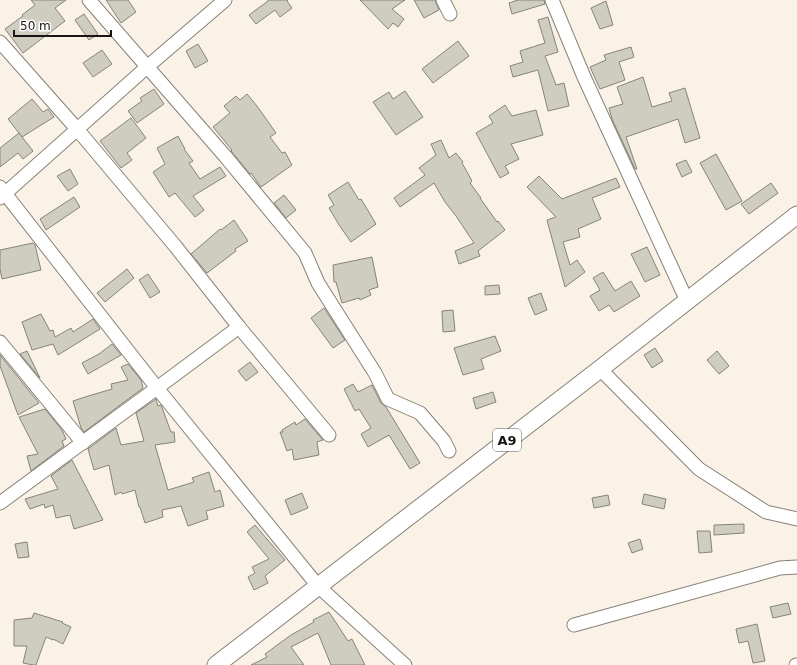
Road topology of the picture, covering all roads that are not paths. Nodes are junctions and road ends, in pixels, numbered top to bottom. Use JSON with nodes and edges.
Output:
{"nodes":[{"id":1,"x":89,"y":0,"type":"edge"},
{"id":2,"x":225,"y":0,"type":"edge"},
{"id":3,"x":443,"y":0,"type":"edge"},
{"id":4,"x":552,"y":0,"type":"edge"},
{"id":5,"x":450,"y":14,"type":"dead end"},
{"id":6,"x":0,"y":42,"type":"edge"},
{"id":7,"x":147,"y":68,"type":"junction"},
{"id":8,"x":77,"y":129,"type":"junction"},
{"id":9,"x":2,"y":192,"type":"edge"},
{"id":10,"x":797,"y":215,"type":"edge"},
{"id":11,"x":687,"y":301,"type":"junction"},
{"id":12,"x":239,"y":327,"type":"junction"},
{"id":13,"x":0,"y":342,"type":"edge"},
{"id":14,"x":600,"y":368,"type":"junction"},
{"id":15,"x":157,"y":388,"type":"junction"},
{"id":16,"x":328,"y":435,"type":"dead end"},
{"id":17,"x":83,"y":443,"type":"junction"},
{"id":18,"x":449,"y":451,"type":"dead end"},
{"id":19,"x":1,"y":500,"type":"edge"},
{"id":20,"x":797,"y":519,"type":"edge"},
{"id":21,"x":797,"y":567,"type":"edge"},
{"id":22,"x":318,"y":586,"type":"junction"},
{"id":23,"x":574,"y":625,"type":"dead end"},
{"id":24,"x":216,"y":665,"type":"edge"},
{"id":25,"x":404,"y":665,"type":"edge"}],
"edges":[{"from":1,"to":7,"type":"street"},
{"from":2,"to":7,"type":"street"},
{"from":3,"to":5,"type":"street"},
{"from":4,"to":11,"type":"street"},
{"from":6,"to":8,"type":"street"},
{"from":7,"to":8,"type":"street"},
{"from":7,"to":18,"type":"street"},
{"from":8,"to":9,"type":"street"},
{"from":8,"to":12,"type":"street"},
{"from":9,"to":15,"type":"street"},
{"from":10,"to":11,"type":"main road","number":"A9"},
{"from":11,"to":14,"type":"main road","number":"A9"},
{"from":12,"to":15,"type":"street"},
{"from":12,"to":16,"type":"street"},
{"from":13,"to":17,"type":"street"},
{"from":14,"to":20,"type":"street"},
{"from":14,"to":22,"type":"main road","number":"A9"},
{"from":15,"to":17,"type":"street"},
{"from":15,"to":22,"type":"street"},
{"from":17,"to":19,"type":"street"},
{"from":21,"to":23,"type":"street"},
{"from":22,"to":24,"type":"main road","number":"A9"},
{"from":22,"to":25,"type":"street"}]}
